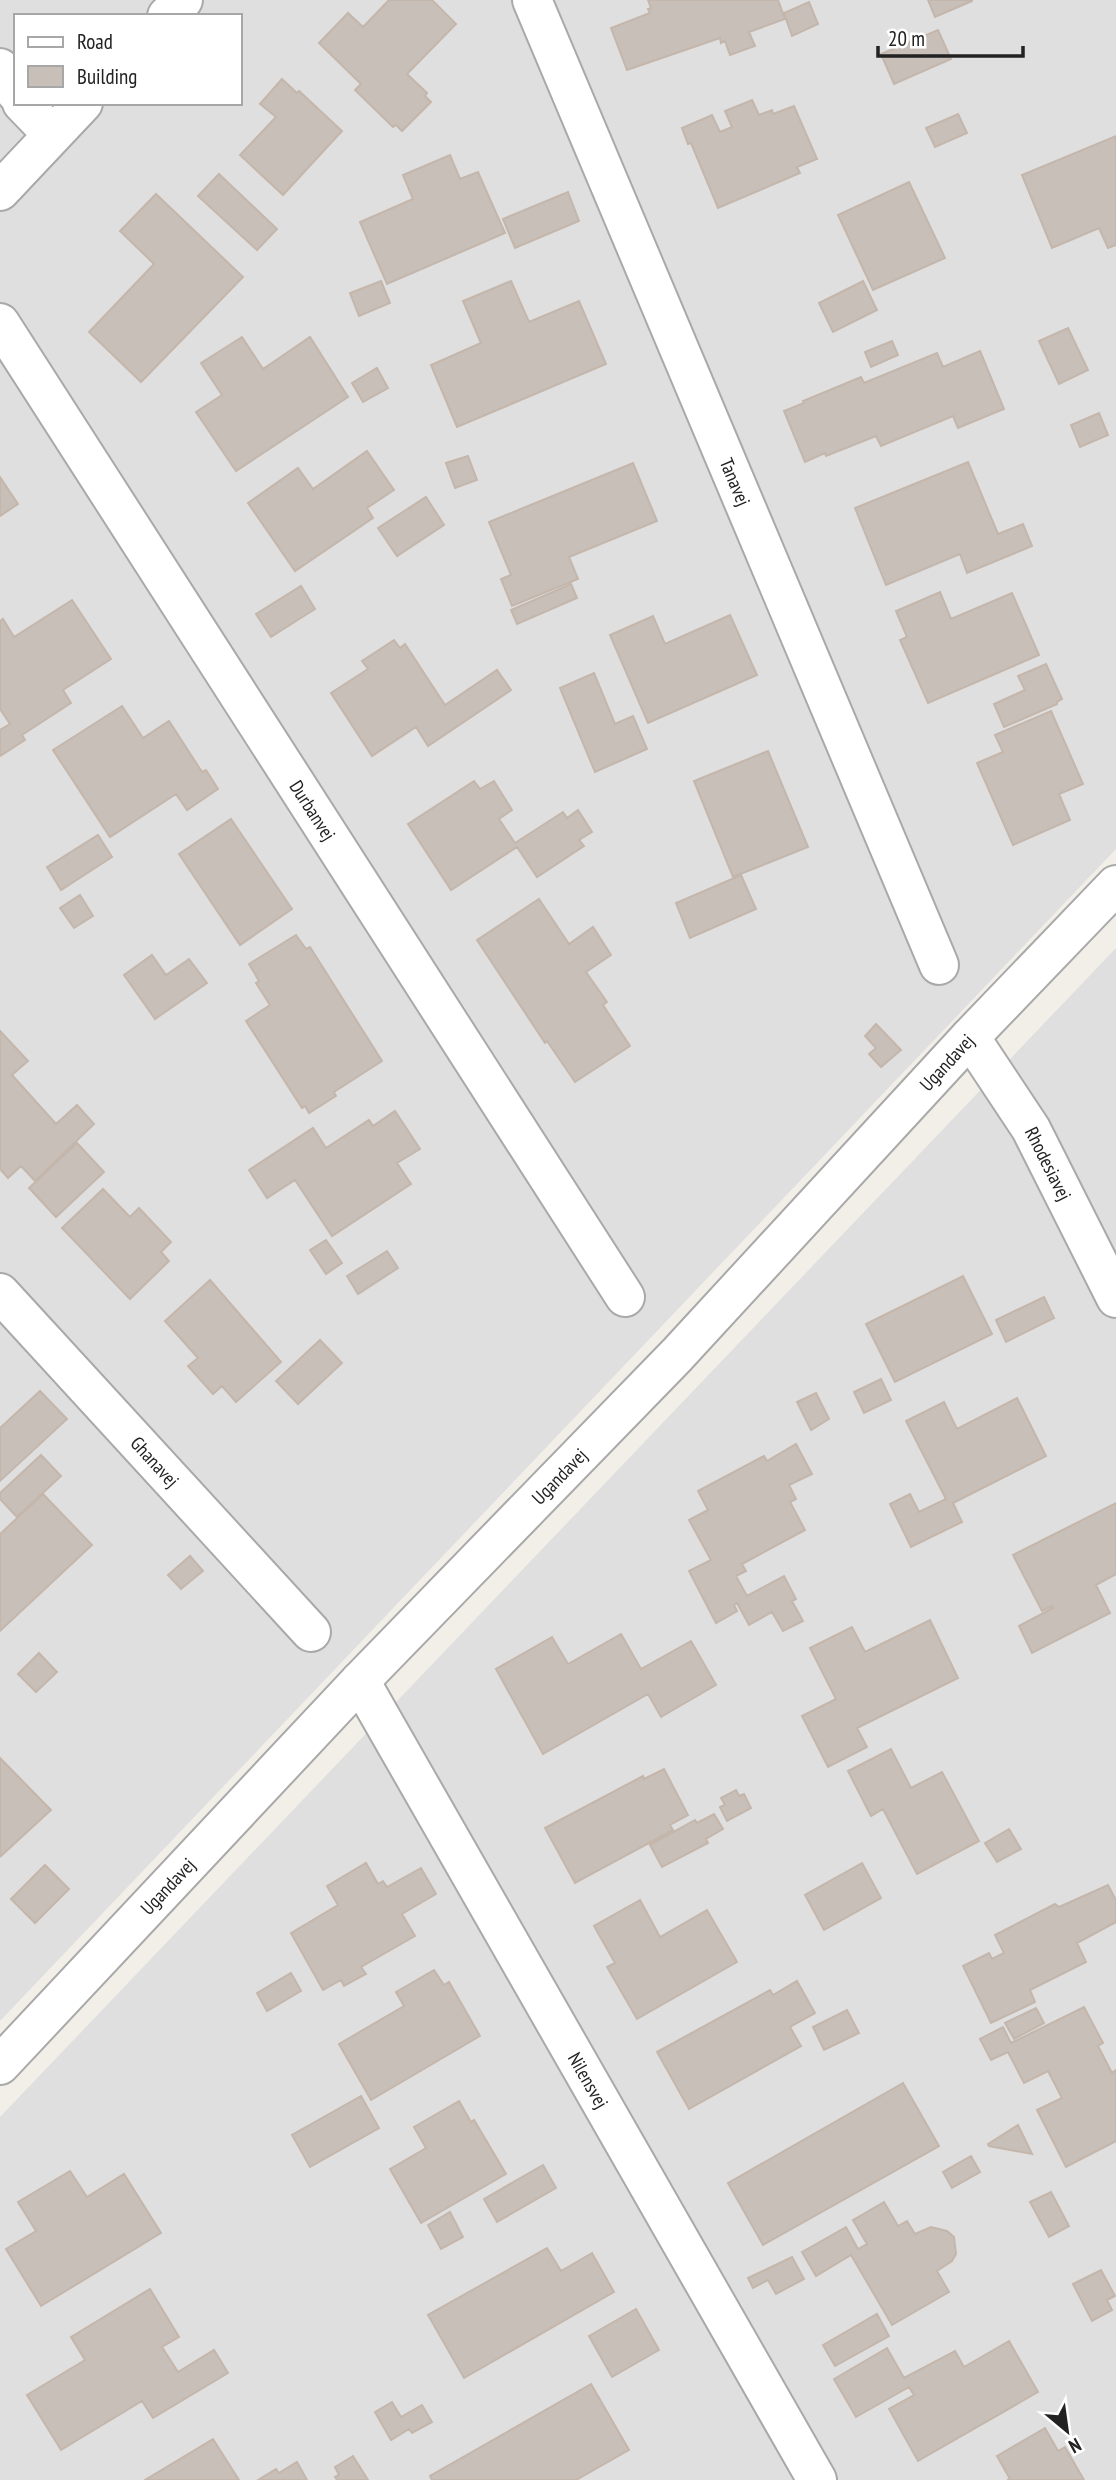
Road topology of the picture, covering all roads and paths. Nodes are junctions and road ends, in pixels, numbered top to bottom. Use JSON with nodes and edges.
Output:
{"nodes":[{"id":1,"x":183,"y":0,"type":"edge"},
{"id":2,"x":532,"y":0,"type":"edge"},
{"id":3,"x":169,"y":14,"type":"edge"},
{"id":4,"x":0,"y":68,"type":"edge"},
{"id":5,"x":14,"y":90,"type":"edge"},
{"id":6,"x":24,"y":105,"type":"edge"},
{"id":7,"x":81,"y":105,"type":"edge"},
{"id":8,"x":52,"y":134,"type":"junction"},
{"id":9,"x":0,"y":191,"type":"edge"},
{"id":10,"x":0,"y":323,"type":"edge"},
{"id":11,"x":1116,"y":885,"type":"edge"},
{"id":12,"x":939,"y":964,"type":"dead end"},
{"id":13,"x":970,"y":1037,"type":"junction"},
{"id":14,"x":0,"y":1293,"type":"edge"},
{"id":15,"x":625,"y":1297,"type":"dead end"},
{"id":16,"x":1116,"y":1298,"type":"edge"},
{"id":17,"x":311,"y":1632,"type":"dead end"},
{"id":18,"x":360,"y":1681,"type":"junction"},
{"id":19,"x":0,"y":2065,"type":"edge"},
{"id":20,"x":817,"y":2480,"type":"edge"}],
"edges":[{"from":1,"to":3,"type":"street"},
{"from":2,"to":12,"type":"street","name":"Tanavej"},
{"from":4,"to":5,"type":"street"},
{"from":6,"to":8,"type":"street"},
{"from":7,"to":8,"type":"street"},
{"from":8,"to":9,"type":"street"},
{"from":10,"to":15,"type":"street","name":"Durbanvej"},
{"from":11,"to":13,"type":"street","name":"Ugandavej"},
{"from":13,"to":16,"type":"street","name":"Rhodesiavej"},
{"from":13,"to":18,"type":"street","name":"Ugandavej"},
{"from":14,"to":17,"type":"street","name":"Ghanavej"},
{"from":18,"to":19,"type":"street","name":"Ugandavej"},
{"from":18,"to":20,"type":"street","name":"Nilensvej"}]}
